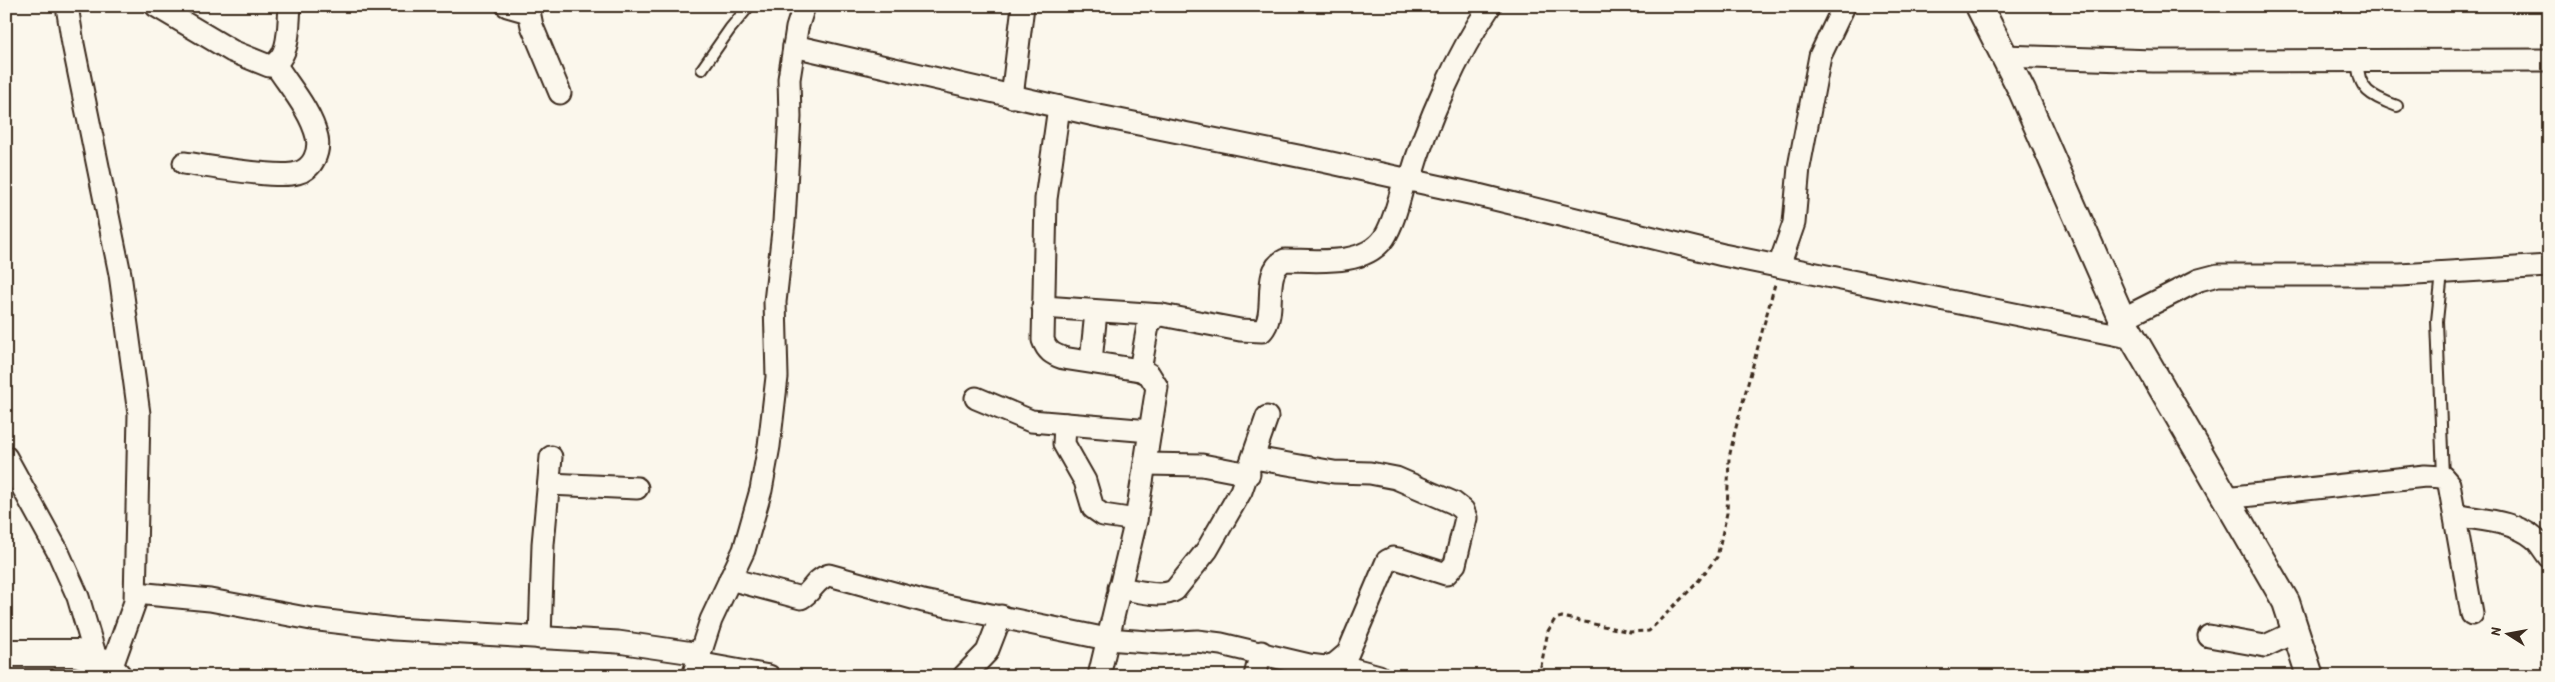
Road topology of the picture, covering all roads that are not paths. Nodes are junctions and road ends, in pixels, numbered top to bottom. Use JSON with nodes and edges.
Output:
{"nodes":[{"id":1,"x":67,"y":6,"type":"edge"},
{"id":2,"x":156,"y":6,"type":"edge"},
{"id":3,"x":290,"y":6,"type":"edge"},
{"id":4,"x":507,"y":6,"type":"edge"},
{"id":5,"x":749,"y":6,"type":"edge"},
{"id":6,"x":804,"y":6,"type":"edge"},
{"id":7,"x":1023,"y":6,"type":"edge"},
{"id":8,"x":1490,"y":6,"type":"edge"},
{"id":9,"x":1844,"y":6,"type":"edge"},
{"id":10,"x":1979,"y":6,"type":"edge"},
{"id":11,"x":528,"y":9,"type":"edge"},
{"id":12,"x":794,"y":46,"type":"junction"},
{"id":13,"x":2004,"y":56,"type":"junction"},
{"id":14,"x":2549,"y":60,"type":"edge"},
{"id":15,"x":2358,"y":61,"type":"junction"},
{"id":16,"x":275,"y":64,"type":"junction"},
{"id":17,"x":702,"y":69,"type":"dead end"},
{"id":18,"x":560,"y":94,"type":"dead end"},
{"id":19,"x":1012,"y":97,"type":"junction"},
{"id":20,"x":2397,"y":106,"type":"dead end"},
{"id":21,"x":1059,"y":107,"type":"junction"},
{"id":22,"x":184,"y":163,"type":"dead end"},
{"id":23,"x":1408,"y":180,"type":"junction"},
{"id":24,"x":1779,"y":266,"type":"junction"},
{"id":25,"x":2549,"y":266,"type":"edge"},
{"id":26,"x":2442,"y":273,"type":"junction"},
{"id":27,"x":1044,"y":307,"type":"junction"},
{"id":28,"x":1096,"y":312,"type":"junction"},
{"id":29,"x":1162,"y":315,"type":"junction"},
{"id":30,"x":2127,"y":329,"type":"junction"},
{"id":31,"x":1092,"y":361,"type":"junction"},
{"id":32,"x":1140,"y":370,"type":"junction"},
{"id":33,"x":976,"y":398,"type":"dead end"},
{"id":34,"x":1267,"y":416,"type":"dead end"},
{"id":35,"x":1065,"y":424,"type":"junction"},
{"id":36,"x":1150,"y":431,"type":"junction"},
{"id":37,"x":6,"y":457,"type":"edge"},
{"id":38,"x":551,"y":457,"type":"dead end"},
{"id":39,"x":1146,"y":464,"type":"junction"},
{"id":40,"x":1251,"y":466,"type":"junction"},
{"id":41,"x":2443,"y":477,"type":"junction"},
{"id":42,"x":549,"y":484,"type":"junction"},
{"id":43,"x":637,"y":488,"type":"dead end"},
{"id":44,"x":2225,"y":498,"type":"junction"},
{"id":45,"x":2455,"y":515,"type":"junction"},
{"id":46,"x":1136,"y":520,"type":"junction"},
{"id":47,"x":2549,"y":557,"type":"edge"},
{"id":48,"x":730,"y":579,"type":"junction"},
{"id":49,"x":1119,"y":588,"type":"junction"},
{"id":50,"x":136,"y":593,"type":"junction"},
{"id":51,"x":2472,"y":614,"type":"dead end"},
{"id":52,"x":1001,"y":616,"type":"junction"},
{"id":53,"x":2295,"y":632,"type":"junction"},
{"id":54,"x":2209,"y":636,"type":"dead end"},
{"id":55,"x":540,"y":638,"type":"junction"},
{"id":56,"x":1107,"y":639,"type":"junction"},
{"id":57,"x":1261,"y":652,"type":"junction"},
{"id":58,"x":6,"y":653,"type":"edge"},
{"id":59,"x":696,"y":664,"type":"edge"},
{"id":60,"x":1335,"y":664,"type":"junction"},
{"id":61,"x":108,"y":668,"type":"edge"},
{"id":62,"x":1307,"y":670,"type":"edge"},
{"id":63,"x":769,"y":676,"type":"edge"},
{"id":64,"x":964,"y":676,"type":"edge"},
{"id":65,"x":1099,"y":676,"type":"edge"},
{"id":66,"x":1255,"y":676,"type":"edge"},
{"id":67,"x":1379,"y":676,"type":"edge"},
{"id":68,"x":2310,"y":676,"type":"edge"}],
"edges":[{"from":1,"to":50,"type":"street"},
{"from":2,"to":16,"type":"street"},
{"from":3,"to":16,"type":"street"},
{"from":4,"to":11,"type":"street"},
{"from":5,"to":17,"type":"lane"},
{"from":6,"to":12,"type":"street"},
{"from":7,"to":19,"type":"street"},
{"from":8,"to":23,"type":"street"},
{"from":9,"to":24,"type":"street"},
{"from":10,"to":13,"type":"street"},
{"from":11,"to":18,"type":"street"},
{"from":12,"to":19,"type":"street"},
{"from":12,"to":48,"type":"street"},
{"from":13,"to":15,"type":"street"},
{"from":13,"to":30,"type":"street"},
{"from":14,"to":15,"type":"street"},
{"from":15,"to":20,"type":"lane"},
{"from":16,"to":22,"type":"street"},
{"from":19,"to":21,"type":"street"},
{"from":21,"to":23,"type":"street"},
{"from":21,"to":27,"type":"street"},
{"from":23,"to":24,"type":"street"},
{"from":23,"to":29,"type":"street"},
{"from":24,"to":30,"type":"street"},
{"from":25,"to":26,"type":"street"},
{"from":26,"to":30,"type":"street"},
{"from":26,"to":41,"type":"lane"},
{"from":27,"to":28,"type":"street"},
{"from":27,"to":31,"type":"street"},
{"from":28,"to":29,"type":"street"},
{"from":28,"to":31,"type":"street"},
{"from":29,"to":32,"type":"street"},
{"from":30,"to":44,"type":"street"},
{"from":31,"to":32,"type":"street"},
{"from":32,"to":36,"type":"street"},
{"from":33,"to":35,"type":"street"},
{"from":34,"to":40,"type":"street"},
{"from":35,"to":36,"type":"street"},
{"from":35,"to":46,"type":"street"},
{"from":36,"to":39,"type":"street"},
{"from":37,"to":61,"type":"street"},
{"from":38,"to":42,"type":"street"},
{"from":39,"to":40,"type":"street"},
{"from":39,"to":46,"type":"street"},
{"from":40,"to":49,"type":"street"},
{"from":40,"to":60,"type":"street"},
{"from":41,"to":44,"type":"street"},
{"from":41,"to":45,"type":"street"},
{"from":42,"to":43,"type":"street"},
{"from":42,"to":55,"type":"street"},
{"from":44,"to":53,"type":"street"},
{"from":45,"to":47,"type":"street"},
{"from":45,"to":51,"type":"street"},
{"from":46,"to":49,"type":"street"},
{"from":48,"to":52,"type":"street"},
{"from":48,"to":59,"type":"street"},
{"from":49,"to":56,"type":"street"},
{"from":50,"to":55,"type":"street"},
{"from":50,"to":61,"type":"street"},
{"from":52,"to":56,"type":"street"},
{"from":52,"to":64,"type":"street"},
{"from":53,"to":54,"type":"street"},
{"from":53,"to":68,"type":"street"},
{"from":55,"to":59,"type":"street"},
{"from":56,"to":57,"type":"street"},
{"from":56,"to":65,"type":"street"},
{"from":57,"to":62,"type":"street"},
{"from":57,"to":66,"type":"street"},
{"from":58,"to":61,"type":"street"},
{"from":59,"to":63,"type":"street"},
{"from":60,"to":62,"type":"street"},
{"from":60,"to":67,"type":"street"}]}
